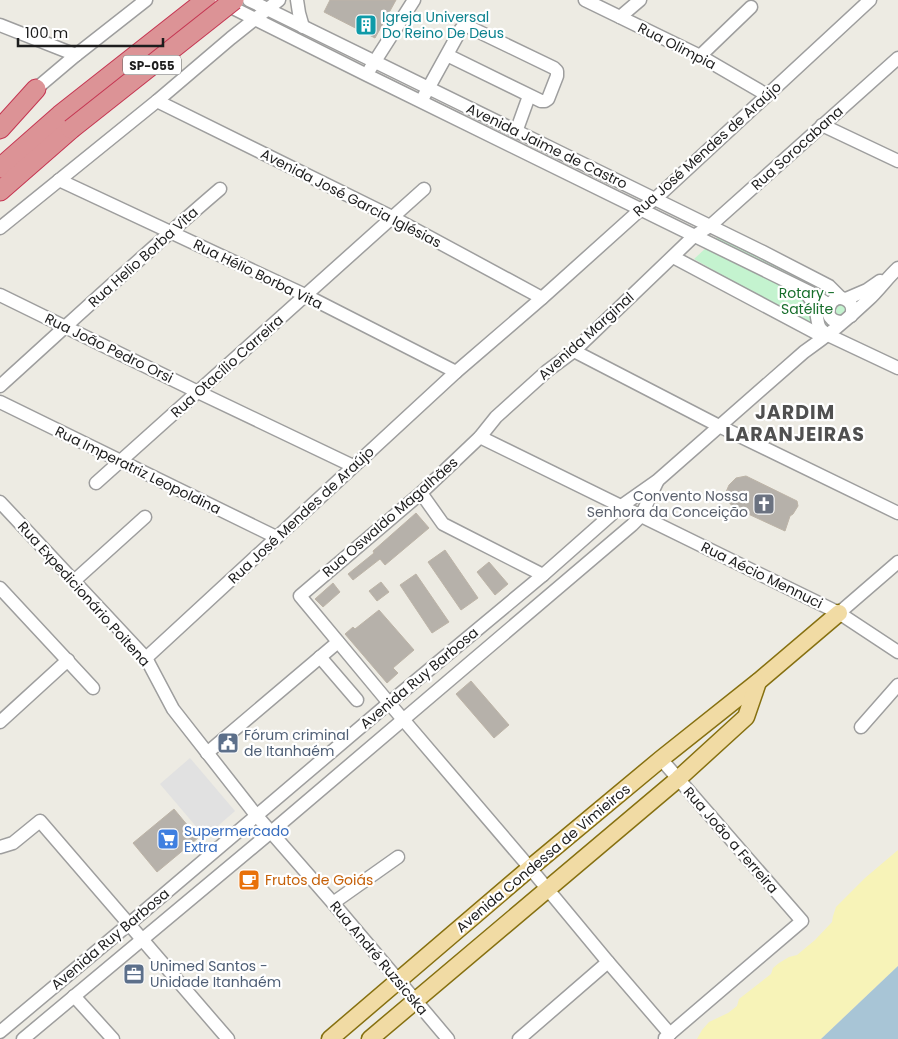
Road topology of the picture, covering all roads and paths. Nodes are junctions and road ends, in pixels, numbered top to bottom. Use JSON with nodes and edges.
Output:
{"nodes":[{"id":1,"x":146,"y":0,"type":"edge"},
{"id":2,"x":206,"y":0,"type":"edge"},
{"id":3,"x":217,"y":0,"type":"edge"},
{"id":4,"x":234,"y":0,"type":"edge"},
{"id":5,"x":249,"y":0,"type":"edge"},
{"id":6,"x":279,"y":0,"type":"edge"},
{"id":7,"x":297,"y":0,"type":"edge"},
{"id":8,"x":414,"y":0,"type":"edge"},
{"id":9,"x":585,"y":0,"type":"edge"},
{"id":10,"x":640,"y":0,"type":"edge"},
{"id":11,"x":864,"y":1,"type":"edge"},
{"id":12,"x":751,"y":7,"type":"dead end"},
{"id":13,"x":267,"y":9,"type":"junction"},
{"id":14,"x":620,"y":17,"type":"junction"},
{"id":15,"x":255,"y":20,"type":"junction"},
{"id":16,"x":0,"y":25,"type":"edge"},
{"id":17,"x":303,"y":27,"type":"junction"},
{"id":18,"x":76,"y":55,"type":"junction"},
{"id":19,"x":447,"y":55,"type":"junction"},
{"id":20,"x":700,"y":56,"type":"junction"},
{"id":21,"x":898,"y":58,"type":"edge"},
{"id":22,"x":374,"y":62,"type":"junction"},
{"id":23,"x":367,"y":75,"type":"junction"},
{"id":24,"x":428,"y":88,"type":"junction"},
{"id":25,"x":36,"y":89,"type":"junction"},
{"id":26,"x":767,"y":94,"type":"junction"},
{"id":27,"x":530,"y":96,"type":"junction"},
{"id":28,"x":158,"y":101,"type":"junction"},
{"id":29,"x":421,"y":102,"type":"junction"},
{"id":30,"x":0,"y":118,"type":"edge"},
{"id":31,"x":66,"y":122,"type":"junction"},
{"id":32,"x":822,"y":125,"type":"junction"},
{"id":33,"x":0,"y":129,"type":"edge"},
{"id":34,"x":516,"y":132,"type":"junction"},
{"id":35,"x":898,"y":161,"type":"edge"},
{"id":36,"x":0,"y":168,"type":"edge"},
{"id":37,"x":59,"y":180,"type":"junction"},
{"id":38,"x":626,"y":185,"type":"junction"},
{"id":39,"x":424,"y":189,"type":"dead end"},
{"id":40,"x":220,"y":190,"type":"dead end"},
{"id":41,"x":0,"y":191,"type":"edge"},
{"id":42,"x":655,"y":199,"type":"junction"},
{"id":43,"x":619,"y":200,"type":"junction"},
{"id":44,"x":640,"y":210,"type":"junction"},
{"id":45,"x":392,"y":217,"type":"junction"},
{"id":46,"x":710,"y":226,"type":"junction"},
{"id":47,"x":0,"y":228,"type":"edge"},
{"id":48,"x":170,"y":232,"type":"junction"},
{"id":49,"x":694,"y":236,"type":"junction"},
{"id":50,"x":673,"y":258,"type":"junction"},
{"id":51,"x":895,"y":271,"type":"edge"},
{"id":52,"x":804,"y":291,"type":"junction"},
{"id":53,"x":0,"y":295,"type":"edge"},
{"id":54,"x":305,"y":295,"type":"junction"},
{"id":55,"x":542,"y":298,"type":"junction"},
{"id":56,"x":844,"y":299,"type":"junction"},
{"id":57,"x":829,"y":308,"type":"junction"},
{"id":58,"x":847,"y":319,"type":"junction"},
{"id":59,"x":66,"y":327,"type":"junction"},
{"id":60,"x":820,"y":331,"type":"junction"},
{"id":61,"x":574,"y":351,"type":"junction"},
{"id":62,"x":898,"y":368,"type":"edge"},
{"id":63,"x":456,"y":372,"type":"junction"},
{"id":64,"x":0,"y":386,"type":"edge"},
{"id":65,"x":198,"y":392,"type":"junction"},
{"id":66,"x":0,"y":402,"type":"edge"},
{"id":67,"x":719,"y":426,"type":"junction"},
{"id":68,"x":480,"y":437,"type":"junction"},
{"id":69,"x":121,"y":462,"type":"junction"},
{"id":70,"x":353,"y":466,"type":"junction"},
{"id":71,"x":657,"y":481,"type":"junction"},
{"id":72,"x":96,"y":483,"type":"dead end"},
{"id":73,"x":421,"y":493,"type":"junction"},
{"id":74,"x":0,"y":502,"type":"edge"},
{"id":75,"x":620,"y":506,"type":"junction"},
{"id":76,"x":898,"y":513,"type":"edge"},
{"id":77,"x":641,"y":516,"type":"junction"},
{"id":78,"x":145,"y":517,"type":"dead end"},
{"id":79,"x":276,"y":536,"type":"junction"},
{"id":80,"x":898,"y":562,"type":"edge"},
{"id":81,"x":543,"y":575,"type":"junction"},
{"id":82,"x":74,"y":582,"type":"junction"},
{"id":83,"x":0,"y":588,"type":"edge"},
{"id":84,"x":839,"y":613,"type":"junction"},
{"id":85,"x":338,"y":642,"type":"junction"},
{"id":86,"x":898,"y":652,"type":"edge"},
{"id":87,"x":320,"y":657,"type":"junction"},
{"id":88,"x":146,"y":658,"type":"junction"},
{"id":89,"x":68,"y":660,"type":"junction"},
{"id":90,"x":759,"y":681,"type":"junction"},
{"id":91,"x":898,"y":685,"type":"edge"},
{"id":92,"x":93,"y":688,"type":"dead end"},
{"id":93,"x":357,"y":700,"type":"dead end"},
{"id":94,"x":388,"y":703,"type":"junction"},
{"id":95,"x":1,"y":718,"type":"edge"},
{"id":96,"x":403,"y":720,"type":"junction"},
{"id":97,"x":861,"y":727,"type":"dead end"},
{"id":98,"x":207,"y":753,"type":"junction"},
{"id":99,"x":661,"y":759,"type":"junction"},
{"id":100,"x":678,"y":779,"type":"junction"},
{"id":101,"x":256,"y":816,"type":"junction"},
{"id":102,"x":271,"y":832,"type":"junction"},
{"id":103,"x":0,"y":847,"type":"edge"},
{"id":104,"x":398,"y":858,"type":"dead end"},
{"id":105,"x":530,"y":868,"type":"junction"},
{"id":106,"x":548,"y":890,"type":"junction"},
{"id":107,"x":333,"y":903,"type":"junction"},
{"id":108,"x":129,"y":924,"type":"junction"},
{"id":109,"x":142,"y":939,"type":"junction"},
{"id":110,"x":608,"y":962,"type":"junction"},
{"id":111,"x":399,"y":981,"type":"junction"},
{"id":112,"x":74,"y":996,"type":"junction"},
{"id":113,"x":415,"y":1001,"type":"junction"},
{"id":114,"x":0,"y":1032,"type":"edge"},
{"id":115,"x":667,"y":1036,"type":"edge"},
{"id":116,"x":23,"y":1039,"type":"edge"},
{"id":117,"x":113,"y":1039,"type":"edge"},
{"id":118,"x":228,"y":1039,"type":"edge"},
{"id":119,"x":330,"y":1039,"type":"edge"},
{"id":120,"x":370,"y":1039,"type":"edge"},
{"id":121,"x":448,"y":1039,"type":"edge"},
{"id":122,"x":520,"y":1039,"type":"edge"}],
"edges":[{"from":1,"to":18,"type":"street"},
{"from":2,"to":31,"type":"highway","number":"SP-055"},
{"from":3,"to":15,"type":"street","name":"Avenida Jaime de Castro"},
{"from":4,"to":31,"type":"highway","number":"SP-055","bridge":true},
{"from":5,"to":13,"type":"street","name":"Avenida Jaime de Castro"},
{"from":6,"to":13,"type":"street"},
{"from":7,"to":17,"type":"street"},
{"from":8,"to":22,"type":"street"},
{"from":9,"to":14,"type":"street","name":"Rua Olimpia"},
{"from":10,"to":14,"type":"street"},
{"from":11,"to":26,"type":"street","name":"Rua José Mendes de Araújo"},
{"from":12,"to":20,"type":"street"},
{"from":13,"to":15,"type":"street"},
{"from":13,"to":17,"type":"street","name":"Avenida Jaime de Castro"},
{"from":14,"to":20,"type":"street","name":"Rua Olimpia"},
{"from":15,"to":23,"type":"street","name":"Avenida Jaime de Castro"},
{"from":15,"to":28,"type":"street"},
{"from":16,"to":18,"type":"street"},
{"from":17,"to":22,"type":"street","name":"Avenida Jaime de Castro"},
{"from":18,"to":25,"type":"street"},
{"from":19,"to":24,"type":"street"},
{"from":19,"to":27,"type":"street"},
{"from":19,"to":27,"type":"street"},
{"from":20,"to":26,"type":"street","name":"Rua Olimpia"},
{"from":21,"to":32,"type":"street","name":"Rua Sorocabana"},
{"from":22,"to":23,"type":"street"},
{"from":22,"to":24,"type":"street","name":"Avenida Jaime de Castro"},
{"from":23,"to":29,"type":"street","name":"Avenida Jaime de Castro"},
{"from":24,"to":29,"type":"street"},
{"from":24,"to":34,"type":"street","name":"Avenida Jaime de Castro"},
{"from":25,"to":30,"type":"street"},
{"from":25,"to":33,"type":"highway"},
{"from":26,"to":42,"type":"street","name":"Rua José Mendes de Araújo"},
{"from":27,"to":34,"type":"street"},
{"from":28,"to":37,"type":"street"},
{"from":28,"to":45,"type":"street","name":"Avenida José Garcia Iglésias"},
{"from":29,"to":43,"type":"street","name":"Avenida Jaime de Castro"},
{"from":31,"to":36,"type":"highway","number":"SP-055"},
{"from":31,"to":41,"type":"highway","number":"SP-055"},
{"from":32,"to":35,"type":"street"},
{"from":32,"to":46,"type":"street","name":"Rua Sorocabana"},
{"from":34,"to":38,"type":"street","name":"Avenida Jaime de Castro"},
{"from":37,"to":47,"type":"street"},
{"from":37,"to":48,"type":"street","name":"Rua Hélio Borba Vita"},
{"from":38,"to":42,"type":"street","name":"Avenida Jaime de Castro"},
{"from":38,"to":43,"type":"street"},
{"from":39,"to":45,"type":"street","name":"Rua Otacílio Carreira"},
{"from":40,"to":48,"type":"street","name":"Rua Helio Borba Vita"},
{"from":42,"to":44,"type":"street","name":"Rua José Mendes de Araújo"},
{"from":42,"to":46,"type":"street","name":"Avenida Jaime de Castro"},
{"from":43,"to":44,"type":"street","name":"Avenida Jaime de Castro"},
{"from":44,"to":49,"type":"street","name":"Avenida Jaime de Castro"},
{"from":44,"to":55,"type":"street","name":"Rua José Mendes de Araújo"},
{"from":45,"to":54,"type":"street","name":"Rua Otacílio Carreira"},
{"from":45,"to":55,"type":"street","name":"Avenida José Garcia Iglésias"},
{"from":46,"to":49,"type":"street","name":"Rua Sorocabana"},
{"from":46,"to":56,"type":"street","name":"Avenida Jaime de Castro"},
{"from":48,"to":54,"type":"street","name":"Rua Hélio Borba Vita"},
{"from":48,"to":59,"type":"street","name":"Rua Helio Borba Vita"},
{"from":49,"to":50,"type":"street","name":"Avenida Marginal"},
{"from":49,"to":52,"type":"street","name":"Avenida Jaime de Castro"},
{"from":50,"to":60,"type":"street"},
{"from":50,"to":61,"type":"street","name":"Avenida Marginal"},
{"from":51,"to":56,"type":"street","name":"Avenida Ruy Barbosa"},
{"from":51,"to":58,"type":"street","name":"Avenida Ruy Barbosa"},
{"from":52,"to":57,"type":"street","name":"Avenida Jaime de Castro"},
{"from":52,"to":60,"type":"street"},
{"from":53,"to":59,"type":"street","name":"Rua João Pedro Orsi"},
{"from":54,"to":63,"type":"street","name":"Rua Hélio Borba Vita"},
{"from":54,"to":65,"type":"street","name":"Rua Otacílio Carreira"},
{"from":55,"to":63,"type":"street","name":"Rua José Mendes de Araújo"},
{"from":56,"to":57,"type":"street","name":"Avenida Ruy Barbosa"},
{"from":56,"to":58,"type":"street"},
{"from":57,"to":58,"type":"street"},
{"from":57,"to":60,"type":"street","name":"Avenida Ruy Barbosa"},
{"from":58,"to":60,"type":"street","name":"Avenida Ruy Barbosa"},
{"from":59,"to":64,"type":"street","name":"Rua Helio Borba Vita"},
{"from":59,"to":65,"type":"street","name":"Rua João Pedro Orsi"},
{"from":60,"to":62,"type":"street"},
{"from":60,"to":67,"type":"street","name":"Avenida Ruy Barbosa"},
{"from":61,"to":67,"type":"street"},
{"from":61,"to":68,"type":"street","name":"Avenida Marginal"},
{"from":63,"to":70,"type":"street","name":"Rua José Mendes de Araújo"},
{"from":65,"to":69,"type":"street","name":"Rua Otacílio Carreira"},
{"from":65,"to":70,"type":"street","name":"Rua João Pedro Orsi"},
{"from":66,"to":69,"type":"street","name":"Rua Imperatriz Leopoldina"},
{"from":67,"to":71,"type":"street","name":"Avenida Ruy Barbosa"},
{"from":67,"to":76,"type":"street"},
{"from":68,"to":73,"type":"street","name":"Rua Oswaldo Magalhães"},
{"from":68,"to":75,"type":"street","name":"Rua Aécio Mennuci"},
{"from":69,"to":72,"type":"street","name":"Rua Otacílio Carreira"},
{"from":69,"to":79,"type":"street","name":"Rua Imperatriz Leopoldina"},
{"from":70,"to":79,"type":"street","name":"Rua José Mendes de Araújo"},
{"from":71,"to":75,"type":"street","name":"Avenida Ruy Barbosa"},
{"from":71,"to":77,"type":"street","name":"Avenida Ruy Barbosa"},
{"from":73,"to":81,"type":"street"},
{"from":73,"to":85,"type":"street","name":"Rua Oswaldo Magalhães"},
{"from":74,"to":82,"type":"street","name":"Rua Expedicionário Poitena"},
{"from":75,"to":77,"type":"street","name":"Rua Aécio Mennuci"},
{"from":75,"to":81,"type":"street","name":"Avenida Ruy Barbosa"},
{"from":77,"to":84,"type":"street","name":"Rua Aécio Mennuci"},
{"from":77,"to":96,"type":"street","name":"Avenida Ruy Barbosa"},
{"from":78,"to":82,"type":"street"},
{"from":79,"to":88,"type":"street","name":"Rua José Mendes de Araújo"},
{"from":80,"to":84,"type":"street","name":"Avenida Condessa de Vimieiros"},
{"from":81,"to":94,"type":"street","name":"Avenida Ruy Barbosa"},
{"from":82,"to":88,"type":"street","name":"Rua Expedicionário Poitena"},
{"from":83,"to":89,"type":"street"},
{"from":84,"to":86,"type":"street","name":"Rua Aécio Mennuci"},
{"from":84,"to":90,"type":"main road","name":"Avenida Condessa de Vimieiros"},
{"from":85,"to":87,"type":"street"},
{"from":85,"to":94,"type":"street"},
{"from":87,"to":93,"type":"street"},
{"from":87,"to":98,"type":"street"},
{"from":88,"to":98,"type":"street","name":"Rua Expedicionário Poitena"},
{"from":89,"to":92,"type":"street"},
{"from":89,"to":95,"type":"street"},
{"from":90,"to":99,"type":"main road","name":"Avenida Condessa de Vimieiros"},
{"from":90,"to":100,"type":"main road","name":"Avenida Condessa de Vimieiros"},
{"from":91,"to":97,"type":"street"},
{"from":94,"to":96,"type":"street"},
{"from":94,"to":101,"type":"street","name":"Avenida Ruy Barbosa"},
{"from":96,"to":102,"type":"street","name":"Avenida Ruy Barbosa"},
{"from":96,"to":105,"type":"street"},
{"from":98,"to":101,"type":"street","name":"Rua Expedicionário Poitena"},
{"from":99,"to":100,"type":"street","name":"Rua João a Ferreira"},
{"from":99,"to":105,"type":"main road","name":"Avenida Condessa de Vimieiros"},
{"from":100,"to":106,"type":"main road","name":"Avenida Condessa de Vimieiros"},
{"from":100,"to":115,"type":"street","name":"Rua João a Ferreira"},
{"from":101,"to":102,"type":"street","name":"Rua Expedicionário Poitena"},
{"from":101,"to":108,"type":"street","name":"Avenida Ruy Barbosa"},
{"from":102,"to":107,"type":"street","name":"Rua André Ruzsicska"},
{"from":102,"to":109,"type":"street","name":"Avenida Ruy Barbosa"},
{"from":103,"to":108,"type":"street"},
{"from":104,"to":107,"type":"street"},
{"from":105,"to":106,"type":"street"},
{"from":105,"to":111,"type":"main road","name":"Avenida Condessa de Vimieiros"},
{"from":106,"to":110,"type":"street"},
{"from":106,"to":113,"type":"main road","name":"Avenida Condessa de Vimieiros"},
{"from":107,"to":111,"type":"street","name":"Rua André Ruzsicska"},
{"from":108,"to":109,"type":"street"},
{"from":108,"to":114,"type":"street","name":"Avenida Ruy Barbosa"},
{"from":109,"to":112,"type":"street","name":"Avenida Ruy Barbosa"},
{"from":109,"to":118,"type":"street"},
{"from":110,"to":115,"type":"street"},
{"from":110,"to":122,"type":"street"},
{"from":111,"to":113,"type":"street","name":"Rua André Ruzsicska"},
{"from":111,"to":119,"type":"main road","name":"Avenida Condessa de Vimieiros"},
{"from":112,"to":116,"type":"street","name":"Avenida Ruy Barbosa"},
{"from":112,"to":117,"type":"street"},
{"from":113,"to":120,"type":"main road","name":"Avenida Condessa de Vimieiros"},
{"from":113,"to":121,"type":"street","name":"Rua André Ruzsicska"}]}
